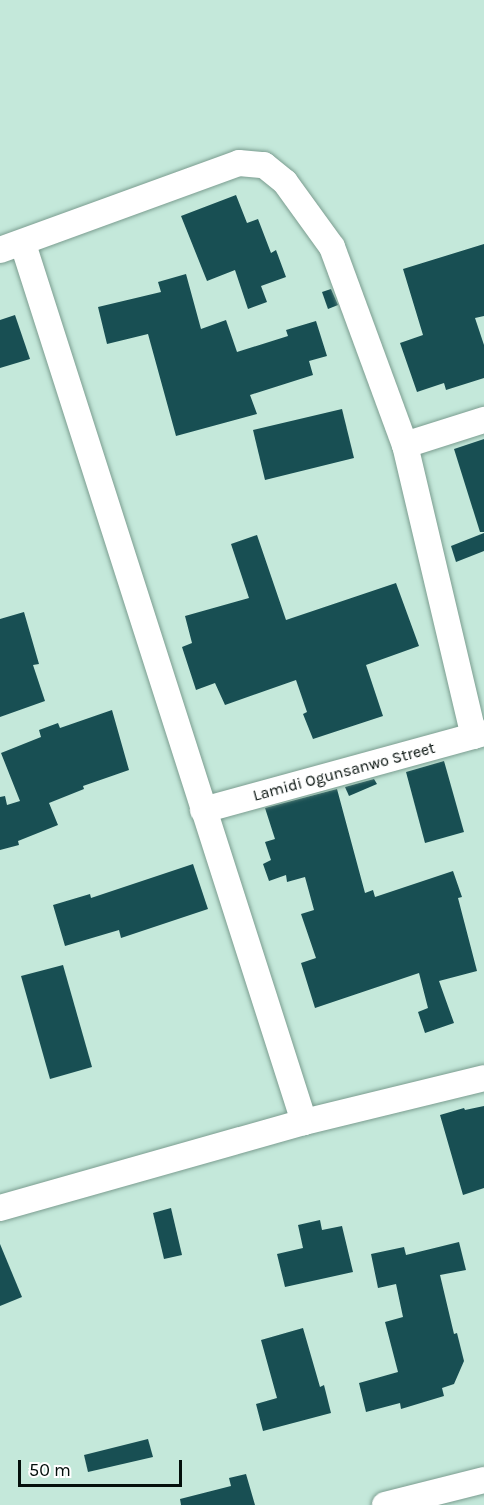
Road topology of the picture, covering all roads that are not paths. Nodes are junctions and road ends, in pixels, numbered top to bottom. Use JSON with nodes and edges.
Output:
{"nodes":[{"id":1,"x":12,"y":247,"type":"edge"},
{"id":2,"x":484,"y":420,"type":"edge"},
{"id":3,"x":405,"y":446,"type":"junction"},
{"id":4,"x":479,"y":735,"type":"edge"},
{"id":5,"x":203,"y":810,"type":"junction"},
{"id":6,"x":484,"y":1078,"type":"edge"},
{"id":7,"x":304,"y":1122,"type":"junction"},
{"id":8,"x":0,"y":1208,"type":"edge"},
{"id":9,"x":484,"y":1480,"type":"edge"},
{"id":10,"x":385,"y":1505,"type":"edge"}],
"edges":[{"from":1,"to":3,"type":"street"},
{"from":1,"to":5,"type":"street"},
{"from":2,"to":3,"type":"street"},
{"from":3,"to":4,"type":"street"},
{"from":4,"to":5,"type":"street","name":"Lamidi Ogunsanwo Street"},
{"from":5,"to":7,"type":"street"},
{"from":6,"to":7,"type":"street"},
{"from":7,"to":8,"type":"street"},
{"from":9,"to":10,"type":"street"}]}
